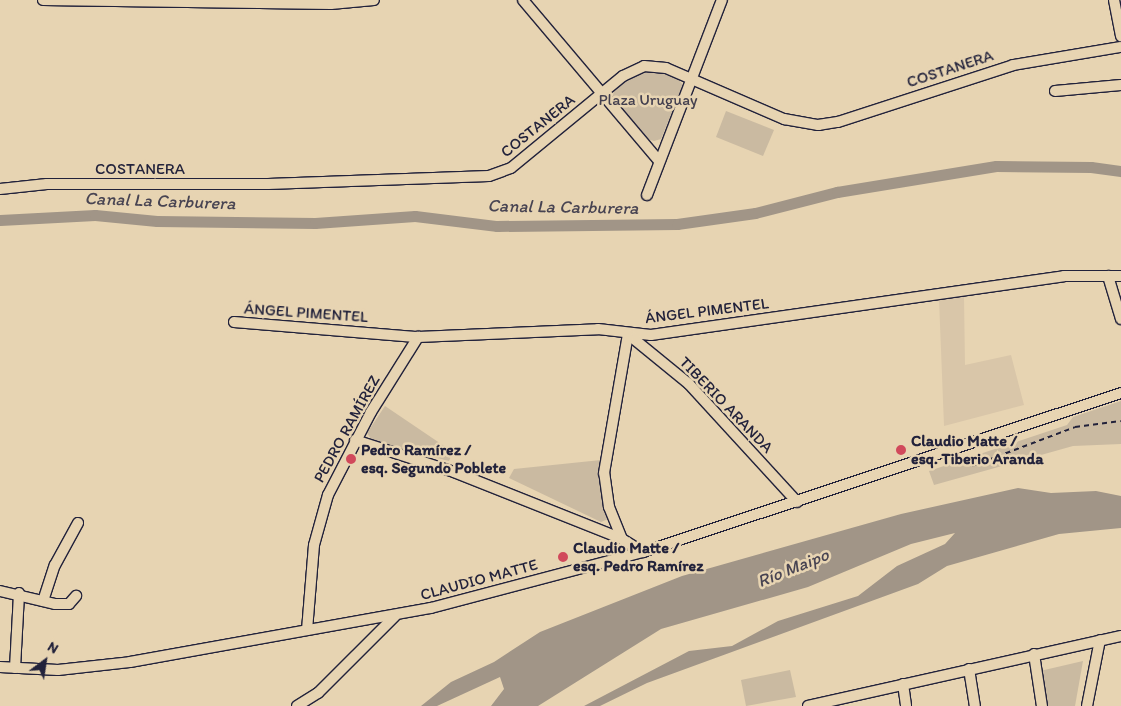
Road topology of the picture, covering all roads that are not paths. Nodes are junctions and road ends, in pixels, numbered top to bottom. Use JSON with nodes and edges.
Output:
{"nodes":[{"id":1,"x":43,"y":0,"type":"edge"},
{"id":2,"x":374,"y":0,"type":"edge"},
{"id":3,"x":523,"y":0,"type":"edge"},
{"id":4,"x":722,"y":0,"type":"edge"},
{"id":5,"x":1114,"y":0,"type":"edge"},
{"id":6,"x":180,"y":1,"type":"edge"},
{"id":7,"x":1121,"y":36,"type":"edge"},
{"id":8,"x":1121,"y":47,"type":"edge"},
{"id":9,"x":690,"y":78,"type":"junction"},
{"id":10,"x":1121,"y":85,"type":"edge"},
{"id":11,"x":1055,"y":92,"type":"dead end"},
{"id":12,"x":601,"y":94,"type":"junction"},
{"id":13,"x":659,"y":161,"type":"junction"},
{"id":14,"x":0,"y":189,"type":"edge"},
{"id":15,"x":647,"y":195,"type":"dead end"},
{"id":16,"x":1108,"y":276,"type":"junction"},
{"id":17,"x":1121,"y":276,"type":"edge"},
{"id":18,"x":1121,"y":318,"type":"edge"},
{"id":19,"x":234,"y":322,"type":"dead end"},
{"id":20,"x":628,"y":334,"type":"junction"},
{"id":21,"x":418,"y":337,"type":"junction"},
{"id":22,"x":1121,"y":392,"type":"edge"},
{"id":23,"x":355,"y":440,"type":"junction"},
{"id":24,"x":797,"y":502,"type":"junction"},
{"id":25,"x":78,"y":523,"type":"dead end"},
{"id":26,"x":622,"y":539,"type":"junction"},
{"id":27,"x":643,"y":552,"type":"junction"},
{"id":28,"x":0,"y":591,"type":"edge"},
{"id":29,"x":19,"y":593,"type":"junction"},
{"id":30,"x":76,"y":596,"type":"dead end"},
{"id":31,"x":43,"y":601,"type":"junction"},
{"id":32,"x":395,"y":616,"type":"junction"},
{"id":33,"x":307,"y":630,"type":"junction"},
{"id":34,"x":1121,"y":636,"type":"edge"},
{"id":35,"x":1100,"y":640,"type":"junction"},
{"id":36,"x":1034,"y":654,"type":"junction"},
{"id":37,"x":0,"y":667,"type":"edge"},
{"id":38,"x":15,"y":668,"type":"junction"},
{"id":39,"x":969,"y":669,"type":"junction"},
{"id":40,"x":903,"y":684,"type":"junction"},
{"id":41,"x":837,"y":703,"type":"edge"},
{"id":42,"x":297,"y":706,"type":"edge"},
{"id":43,"x":808,"y":706,"type":"edge"},
{"id":44,"x":906,"y":706,"type":"edge"},
{"id":45,"x":975,"y":706,"type":"edge"},
{"id":46,"x":1042,"y":706,"type":"edge"},
{"id":47,"x":1087,"y":706,"type":"edge"}],
"edges":[{"from":1,"to":6,"type":"street"},
{"from":2,"to":6,"type":"street"},
{"from":3,"to":12,"type":"street"},
{"from":4,"to":9,"type":"street"},
{"from":5,"to":7,"type":"street"},
{"from":8,"to":9,"type":"street","name":"COSTANERA"},
{"from":9,"to":12,"type":"street","name":"COSTANERA"},
{"from":9,"to":13,"type":"street"},
{"from":10,"to":11,"type":"street"},
{"from":12,"to":13,"type":"street"},
{"from":12,"to":14,"type":"street","name":"COSTANERA"},
{"from":13,"to":15,"type":"street"},
{"from":16,"to":17,"type":"street","name":"ÁNGEL PIMENTEL"},
{"from":16,"to":18,"type":"street"},
{"from":16,"to":20,"type":"street","name":"ÁNGEL PIMENTEL"},
{"from":19,"to":21,"type":"street","name":"ÁNGEL PIMENTEL"},
{"from":20,"to":21,"type":"street","name":"ÁNGEL PIMENTEL"},
{"from":20,"to":24,"type":"street","name":"TIBERIO ARANDA"},
{"from":20,"to":26,"type":"street"},
{"from":21,"to":23,"type":"street","name":"PEDRO RAMÍREZ"},
{"from":22,"to":24,"type":"street","name":"CLAUDIO MATTE"},
{"from":23,"to":26,"type":"street"},
{"from":23,"to":33,"type":"street","name":"PEDRO RAMÍREZ"},
{"from":24,"to":27,"type":"street","name":"CLAUDIO MATTE"},
{"from":25,"to":31,"type":"street"},
{"from":26,"to":27,"type":"street"},
{"from":27,"to":32,"type":"street","name":"CLAUDIO MATTE"},
{"from":28,"to":29,"type":"street"},
{"from":29,"to":31,"type":"street"},
{"from":29,"to":38,"type":"street"},
{"from":30,"to":31,"type":"street"},
{"from":32,"to":33,"type":"street","name":"CLAUDIO MATTE"},
{"from":32,"to":42,"type":"street"},
{"from":33,"to":38,"type":"street","name":"CLAUDIO MATTE"},
{"from":34,"to":35,"type":"street"},
{"from":35,"to":36,"type":"street"},
{"from":35,"to":47,"type":"street"},
{"from":36,"to":39,"type":"street"},
{"from":36,"to":46,"type":"street"},
{"from":37,"to":38,"type":"street","name":"CLAUDIO MATTE"},
{"from":39,"to":40,"type":"street"},
{"from":39,"to":45,"type":"street"},
{"from":40,"to":41,"type":"street"},
{"from":40,"to":44,"type":"street"},
{"from":41,"to":43,"type":"street"}]}
